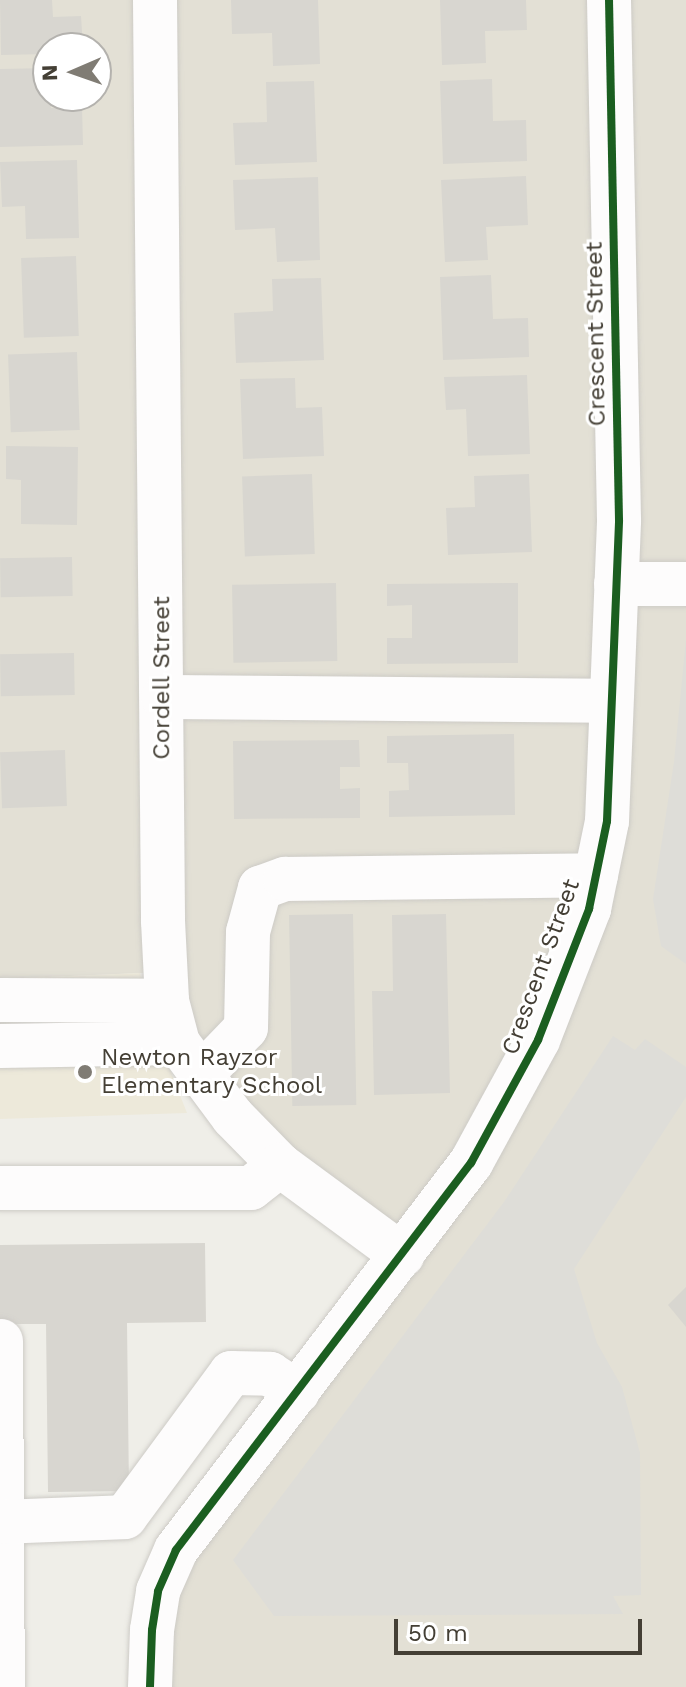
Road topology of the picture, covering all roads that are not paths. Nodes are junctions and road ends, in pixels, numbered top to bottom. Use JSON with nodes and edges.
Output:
{"nodes":[{"id":1,"x":155,"y":0,"type":"edge"},
{"id":2,"x":609,"y":0,"type":"edge"},
{"id":3,"x":616,"y":584,"type":"junction"},
{"id":4,"x":686,"y":584,"type":"edge"},
{"id":5,"x":163,"y":697,"type":"junction"},
{"id":6,"x":611,"y":701,"type":"junction"},
{"id":7,"x":596,"y":875,"type":"junction"},
{"id":8,"x":0,"y":1000,"type":"edge"},
{"id":9,"x":167,"y":1001,"type":"junction"},
{"id":10,"x":0,"y":1046,"type":"edge"},
{"id":11,"x":189,"y":1060,"type":"junction"},
{"id":12,"x":280,"y":1165,"type":"junction"},
{"id":13,"x":0,"y":1188,"type":"edge"},
{"id":14,"x":402,"y":1255,"type":"junction"},
{"id":15,"x":1,"y":1341,"type":"edge"},
{"id":16,"x":298,"y":1392,"type":"junction"},
{"id":17,"x":3,"y":1522,"type":"junction"},
{"id":18,"x":3,"y":1687,"type":"edge"},
{"id":19,"x":150,"y":1687,"type":"edge"}],
"edges":[{"from":1,"to":5,"type":"street","name":"Cordell Street"},
{"from":2,"to":3,"type":"street","name":"Crescent Street"},
{"from":3,"to":4,"type":"street"},
{"from":3,"to":6,"type":"street","name":"Crescent Street"},
{"from":5,"to":6,"type":"street"},
{"from":5,"to":9,"type":"street","name":"Cordell Street"},
{"from":6,"to":7,"type":"street","name":"Crescent Street"},
{"from":7,"to":11,"type":"street"},
{"from":7,"to":14,"type":"street","name":"Crescent Street"},
{"from":8,"to":9,"type":"street"},
{"from":9,"to":11,"type":"street","name":"Cordell Street"},
{"from":10,"to":11,"type":"street"},
{"from":11,"to":12,"type":"street","name":"Cordell Street"},
{"from":12,"to":13,"type":"street"},
{"from":12,"to":14,"type":"street","name":"Cordell Street"},
{"from":14,"to":16,"type":"street","name":"Crescent Street"},
{"from":15,"to":17,"type":"street"},
{"from":16,"to":17,"type":"street"},
{"from":16,"to":19,"type":"street","name":"Crescent Street"},
{"from":17,"to":18,"type":"street"}]}
